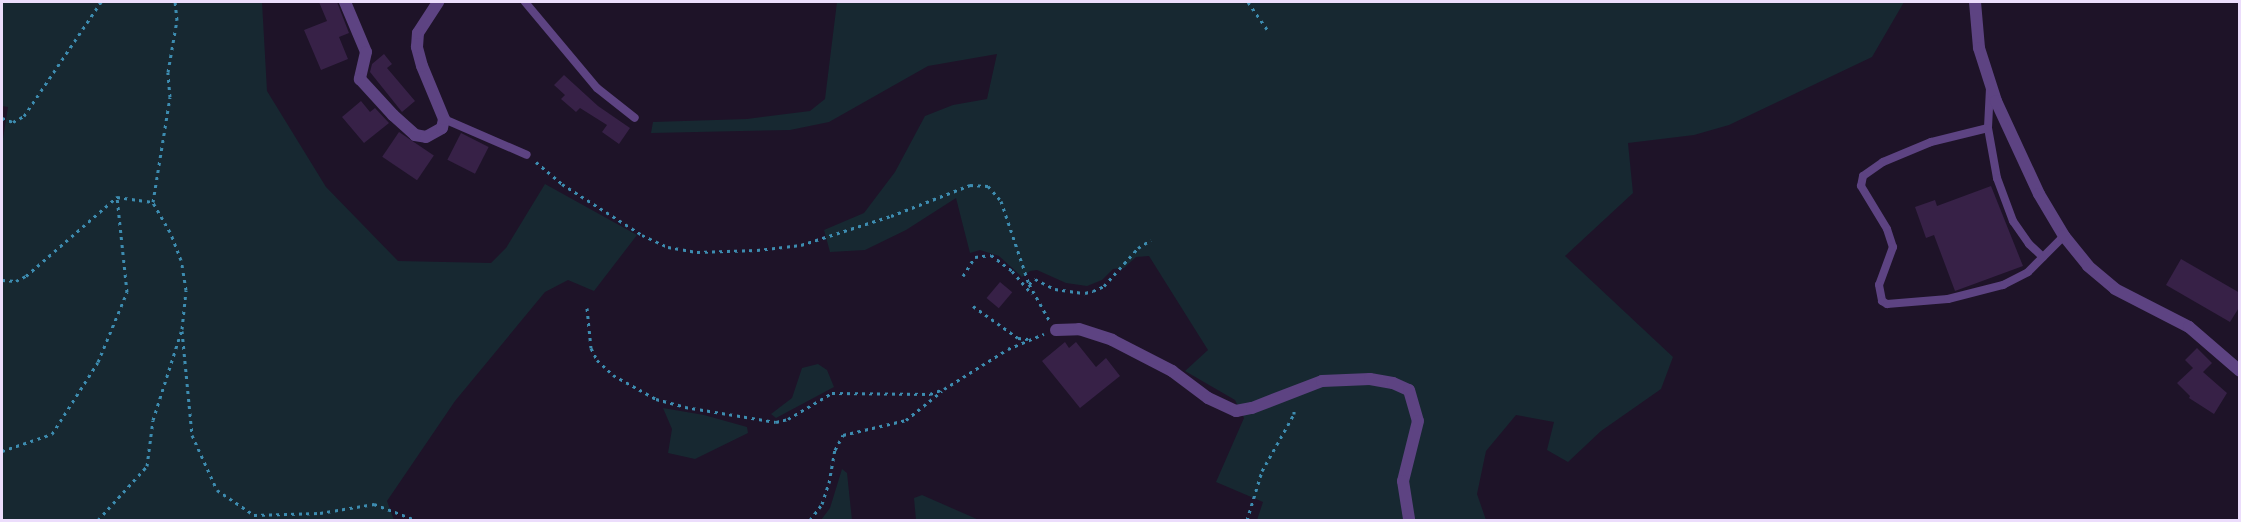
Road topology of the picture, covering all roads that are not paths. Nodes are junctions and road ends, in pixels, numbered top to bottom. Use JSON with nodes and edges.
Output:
{"nodes":[{"id":1,"x":345,"y":2,"type":"edge"},
{"id":2,"x":438,"y":2,"type":"edge"},
{"id":3,"x":525,"y":2,"type":"edge"},
{"id":4,"x":1975,"y":2,"type":"edge"},
{"id":5,"x":1990,"y":86,"type":"junction"},
{"id":6,"x":635,"y":118,"type":"dead end"},
{"id":7,"x":444,"y":119,"type":"junction"},
{"id":8,"x":1988,"y":128,"type":"junction"},
{"id":9,"x":527,"y":155,"type":"road end"},
{"id":10,"x":2064,"y":236,"type":"junction"},
{"id":11,"x":2043,"y":257,"type":"junction"},
{"id":12,"x":1056,"y":330,"type":"road end"},
{"id":13,"x":2240,"y":371,"type":"edge"},
{"id":14,"x":1409,"y":520,"type":"edge"}],
"edges":[{"from":1,"to":7,"type":"street"},
{"from":2,"to":7,"type":"street"},
{"from":3,"to":6,"type":"lane"},
{"from":4,"to":5,"type":"street"},
{"from":5,"to":8,"type":"lane"},
{"from":5,"to":10,"type":"street"},
{"from":7,"to":9,"type":"lane"},
{"from":8,"to":11,"type":"lane"},
{"from":8,"to":11,"type":"lane"},
{"from":10,"to":11,"type":"lane"},
{"from":10,"to":13,"type":"street"},
{"from":12,"to":14,"type":"street"}]}
